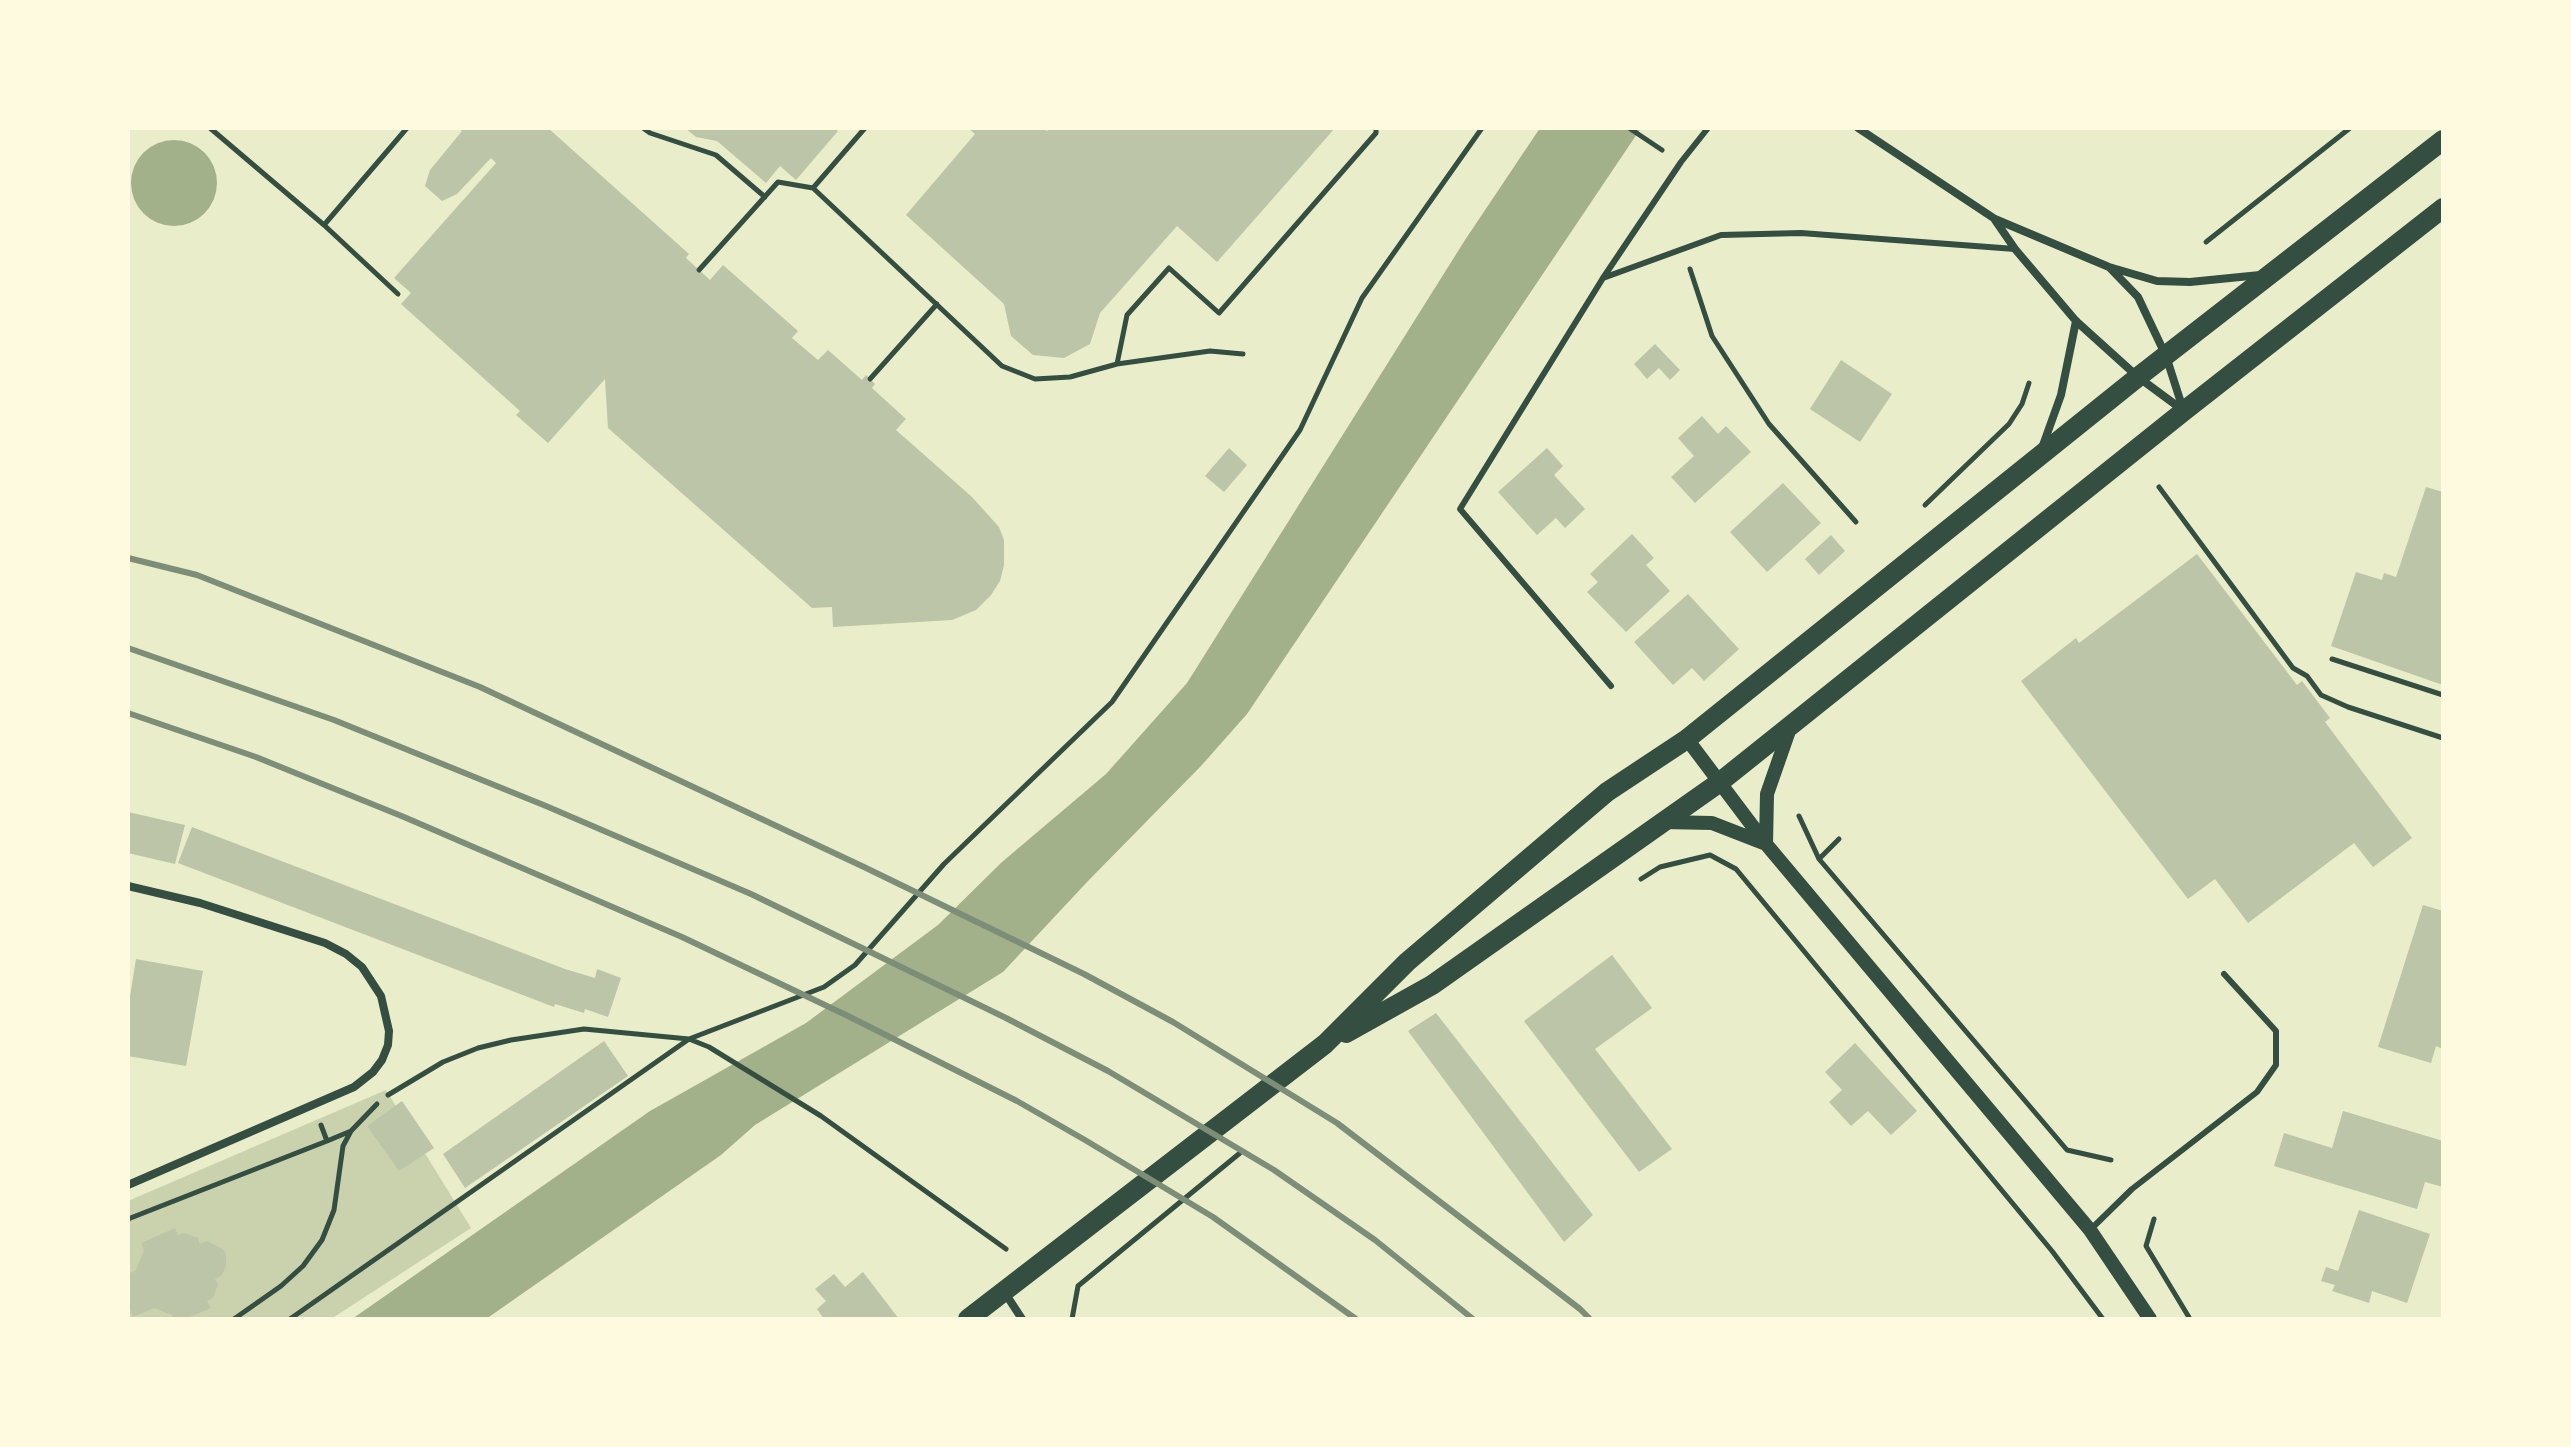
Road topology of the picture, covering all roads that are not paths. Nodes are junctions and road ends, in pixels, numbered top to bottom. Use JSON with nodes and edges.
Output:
{"nodes":[{"id":1,"x":1708,"y":128,"type":"edge"},
{"id":2,"x":1858,"y":128,"type":"edge"},
{"id":3,"x":2443,"y":140,"type":"edge"},
{"id":4,"x":2443,"y":208,"type":"edge"},
{"id":5,"x":1995,"y":219,"type":"junction"},
{"id":6,"x":2015,"y":249,"type":"junction"},
{"id":7,"x":2109,"y":267,"type":"junction"},
{"id":8,"x":2269,"y":274,"type":"junction"},
{"id":9,"x":1603,"y":278,"type":"junction"},
{"id":10,"x":2076,"y":321,"type":"junction"},
{"id":11,"x":2166,"y":356,"type":"junction"},
{"id":12,"x":2138,"y":377,"type":"junction"},
{"id":13,"x":2184,"y":411,"type":"junction"},
{"id":14,"x":2040,"y":456,"type":"junction"},
{"id":15,"x":1611,"y":686,"type":"dead end"},
{"id":16,"x":1790,"y":726,"type":"junction"},
{"id":17,"x":1687,"y":739,"type":"junction"},
{"id":18,"x":1720,"y":782,"type":"junction"},
{"id":19,"x":1663,"y":822,"type":"junction"},
{"id":20,"x":1766,"y":844,"type":"junction"},
{"id":21,"x":128,"y":886,"type":"edge"},
{"id":22,"x":2224,"y":974,"type":"dead end"},
{"id":23,"x":1325,"y":1044,"type":"junction"},
{"id":24,"x":128,"y":1185,"type":"edge"},
{"id":25,"x":2090,"y":1230,"type":"junction"},
{"id":26,"x":1003,"y":1291,"type":"junction"},
{"id":27,"x":968,"y":1319,"type":"edge"},
{"id":28,"x":1022,"y":1319,"type":"edge"},
{"id":29,"x":2150,"y":1319,"type":"edge"}],
"edges":[{"from":1,"to":9,"type":"lane"},
{"from":2,"to":5,"type":"street"},
{"from":3,"to":8,"type":"main road"},
{"from":4,"to":13,"type":"main road"},
{"from":5,"to":6,"type":"street"},
{"from":5,"to":7,"type":"street"},
{"from":6,"to":9,"type":"lane"},
{"from":6,"to":10,"type":"street"},
{"from":7,"to":8,"type":"street"},
{"from":7,"to":11,"type":"street"},
{"from":8,"to":11,"type":"main road"},
{"from":9,"to":15,"type":"lane"},
{"from":10,"to":12,"type":"street"},
{"from":10,"to":14,"type":"street"},
{"from":11,"to":12,"type":"main road"},
{"from":11,"to":13,"type":"street"},
{"from":12,"to":13,"type":"street"},
{"from":12,"to":14,"type":"main road"},
{"from":13,"to":16,"type":"main road"},
{"from":14,"to":17,"type":"main road"},
{"from":16,"to":18,"type":"main road"},
{"from":16,"to":20,"type":"street"},
{"from":17,"to":18,"type":"street"},
{"from":17,"to":23,"type":"main road"},
{"from":18,"to":19,"type":"main road"},
{"from":18,"to":20,"type":"street"},
{"from":19,"to":20,"type":"street"},
{"from":19,"to":23,"type":"main road"},
{"from":20,"to":25,"type":"street"},
{"from":21,"to":24,"type":"street"},
{"from":22,"to":25,"type":"lane"},
{"from":23,"to":26,"type":"main road"},
{"from":25,"to":29,"type":"street"},
{"from":26,"to":27,"type":"main road"},
{"from":26,"to":28,"type":"street"}]}
